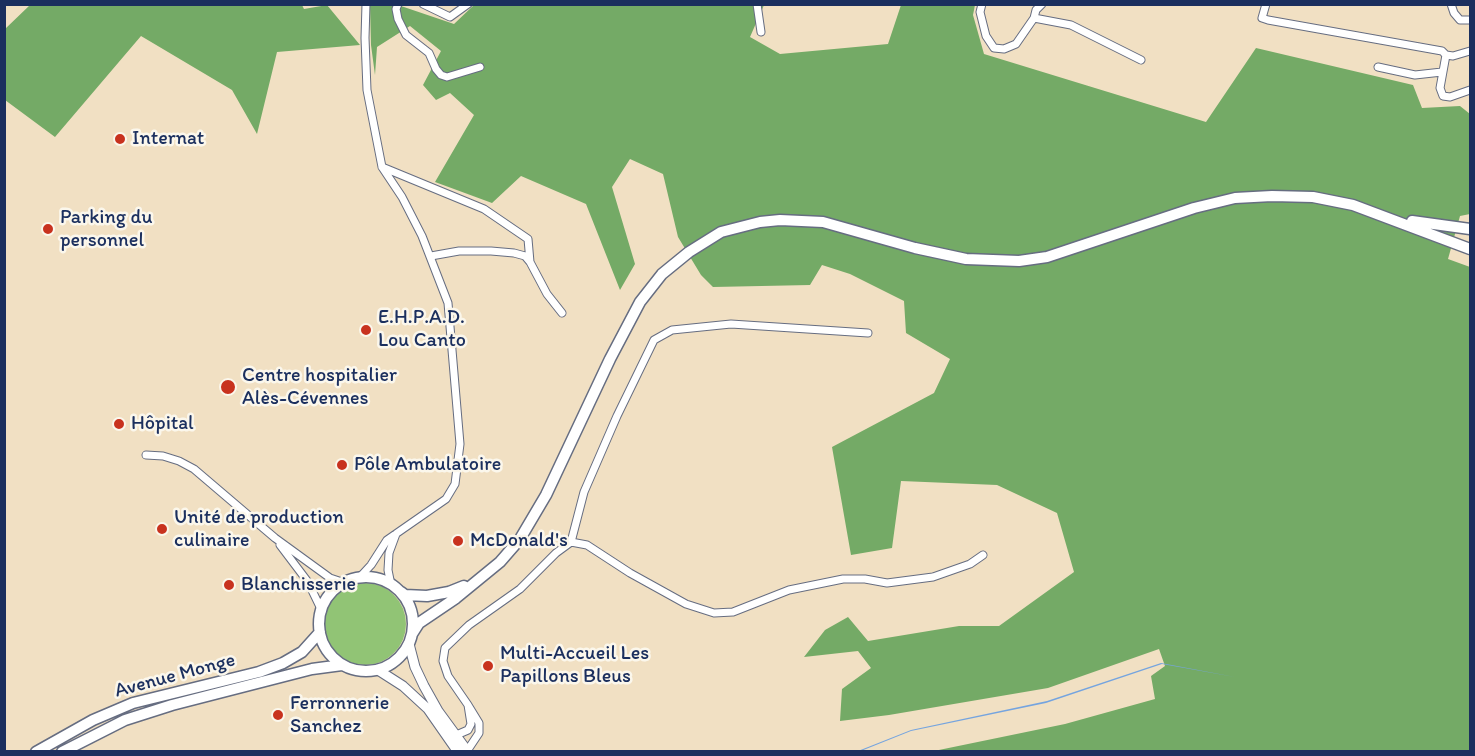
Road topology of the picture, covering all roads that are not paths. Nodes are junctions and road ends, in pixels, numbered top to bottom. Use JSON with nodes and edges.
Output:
{"nodes":[{"id":1,"x":366,"y":4,"type":"edge"},
{"id":2,"x":398,"y":4,"type":"edge"},
{"id":3,"x":423,"y":4,"type":"edge"},
{"id":4,"x":468,"y":4,"type":"edge"},
{"id":5,"x":757,"y":4,"type":"edge"},
{"id":6,"x":982,"y":4,"type":"edge"},
{"id":7,"x":1042,"y":4,"type":"edge"},
{"id":8,"x":1266,"y":4,"type":"edge"},
{"id":9,"x":1451,"y":4,"type":"edge"},
{"id":10,"x":1034,"y":18,"type":"junction"},
{"id":11,"x":1470,"y":20,"type":"edge"},
{"id":12,"x":761,"y":32,"type":"dead end"},
{"id":13,"x":1470,"y":51,"type":"edge"},
{"id":14,"x":1446,"y":55,"type":"junction"},
{"id":15,"x":1141,"y":60,"type":"dead end"},
{"id":16,"x":480,"y":67,"type":"dead end"},
{"id":17,"x":1378,"y":67,"type":"dead end"},
{"id":18,"x":1442,"y":72,"type":"junction"},
{"id":19,"x":1470,"y":90,"type":"edge"},
{"id":20,"x":382,"y":167,"type":"junction"},
{"id":21,"x":1391,"y":218,"type":"junction"},
{"id":22,"x":1470,"y":229,"type":"edge"},
{"id":23,"x":1470,"y":249,"type":"edge"},
{"id":24,"x":431,"y":256,"type":"junction"},
{"id":25,"x":530,"y":262,"type":"junction"},
{"id":26,"x":562,"y":313,"type":"dead end"},
{"id":27,"x":868,"y":333,"type":"dead end"},
{"id":28,"x":146,"y":455,"type":"dead end"},
{"id":29,"x":396,"y":534,"type":"junction"},
{"id":30,"x":275,"y":538,"type":"junction"},
{"id":31,"x":571,"y":542,"type":"junction"},
{"id":32,"x":983,"y":555,"type":"dead end"},
{"id":33,"x":359,"y":578,"type":"junction"},
{"id":34,"x":345,"y":583,"type":"junction"},
{"id":35,"x":473,"y":583,"type":"junction"},
{"id":36,"x":391,"y":585,"type":"junction"},
{"id":37,"x":401,"y":592,"type":"junction"},
{"id":38,"x":322,"y":611,"type":"junction"},
{"id":39,"x":320,"y":632,"type":"junction"},
{"id":40,"x":411,"y":639,"type":"junction"},
{"id":41,"x":342,"y":665,"type":"junction"},
{"id":42,"x":378,"y":670,"type":"junction"},
{"id":43,"x":468,"y":705,"type":"junction"},
{"id":44,"x":452,"y":737,"type":"junction"},
{"id":45,"x":467,"y":751,"type":"edge"},
{"id":46,"x":36,"y":752,"type":"edge"},
{"id":47,"x":62,"y":752,"type":"edge"},
{"id":48,"x":458,"y":752,"type":"edge"}],
"edges":[{"from":1,"to":20,"type":"street"},
{"from":2,"to":16,"type":"street"},
{"from":3,"to":4,"type":"street"},
{"from":5,"to":12,"type":"street"},
{"from":6,"to":10,"type":"street"},
{"from":7,"to":10,"type":"street"},
{"from":8,"to":14,"type":"street"},
{"from":9,"to":11,"type":"street"},
{"from":10,"to":15,"type":"street"},
{"from":13,"to":14,"type":"street"},
{"from":14,"to":18,"type":"street"},
{"from":17,"to":18,"type":"street"},
{"from":18,"to":19,"type":"street"},
{"from":20,"to":24,"type":"street"},
{"from":20,"to":25,"type":"street"},
{"from":21,"to":22,"type":"main road"},
{"from":21,"to":23,"type":"main road"},
{"from":21,"to":35,"type":"main road"},
{"from":24,"to":25,"type":"street"},
{"from":24,"to":29,"type":"street"},
{"from":25,"to":26,"type":"street"},
{"from":27,"to":31,"type":"street"},
{"from":28,"to":30,"type":"street"},
{"from":29,"to":33,"type":"street"},
{"from":29,"to":36,"type":"street"},
{"from":30,"to":34,"type":"street"},
{"from":30,"to":38,"type":"street"},
{"from":31,"to":32,"type":"street"},
{"from":31,"to":43,"type":"street"},
{"from":33,"to":34,"type":"main road"},
{"from":33,"to":36,"type":"main road"},
{"from":34,"to":38,"type":"main road"},
{"from":35,"to":37,"type":"main road"},
{"from":35,"to":40,"type":"main road"},
{"from":36,"to":37,"type":"main road"},
{"from":37,"to":40,"type":"main road"},
{"from":38,"to":39,"type":"main road"},
{"from":39,"to":41,"type":"main road"},
{"from":39,"to":46,"type":"main road","name":"Avenue Monge"},
{"from":40,"to":42,"type":"main road"},
{"from":40,"to":44,"type":"main road"},
{"from":41,"to":42,"type":"main road"},
{"from":41,"to":47,"type":"main road","name":"Avenue Monge"},
{"from":42,"to":44,"type":"main road"},
{"from":43,"to":44,"type":"street"},
{"from":43,"to":45,"type":"street"},
{"from":44,"to":45,"type":"main road"},
{"from":44,"to":48,"type":"main road"}]}
